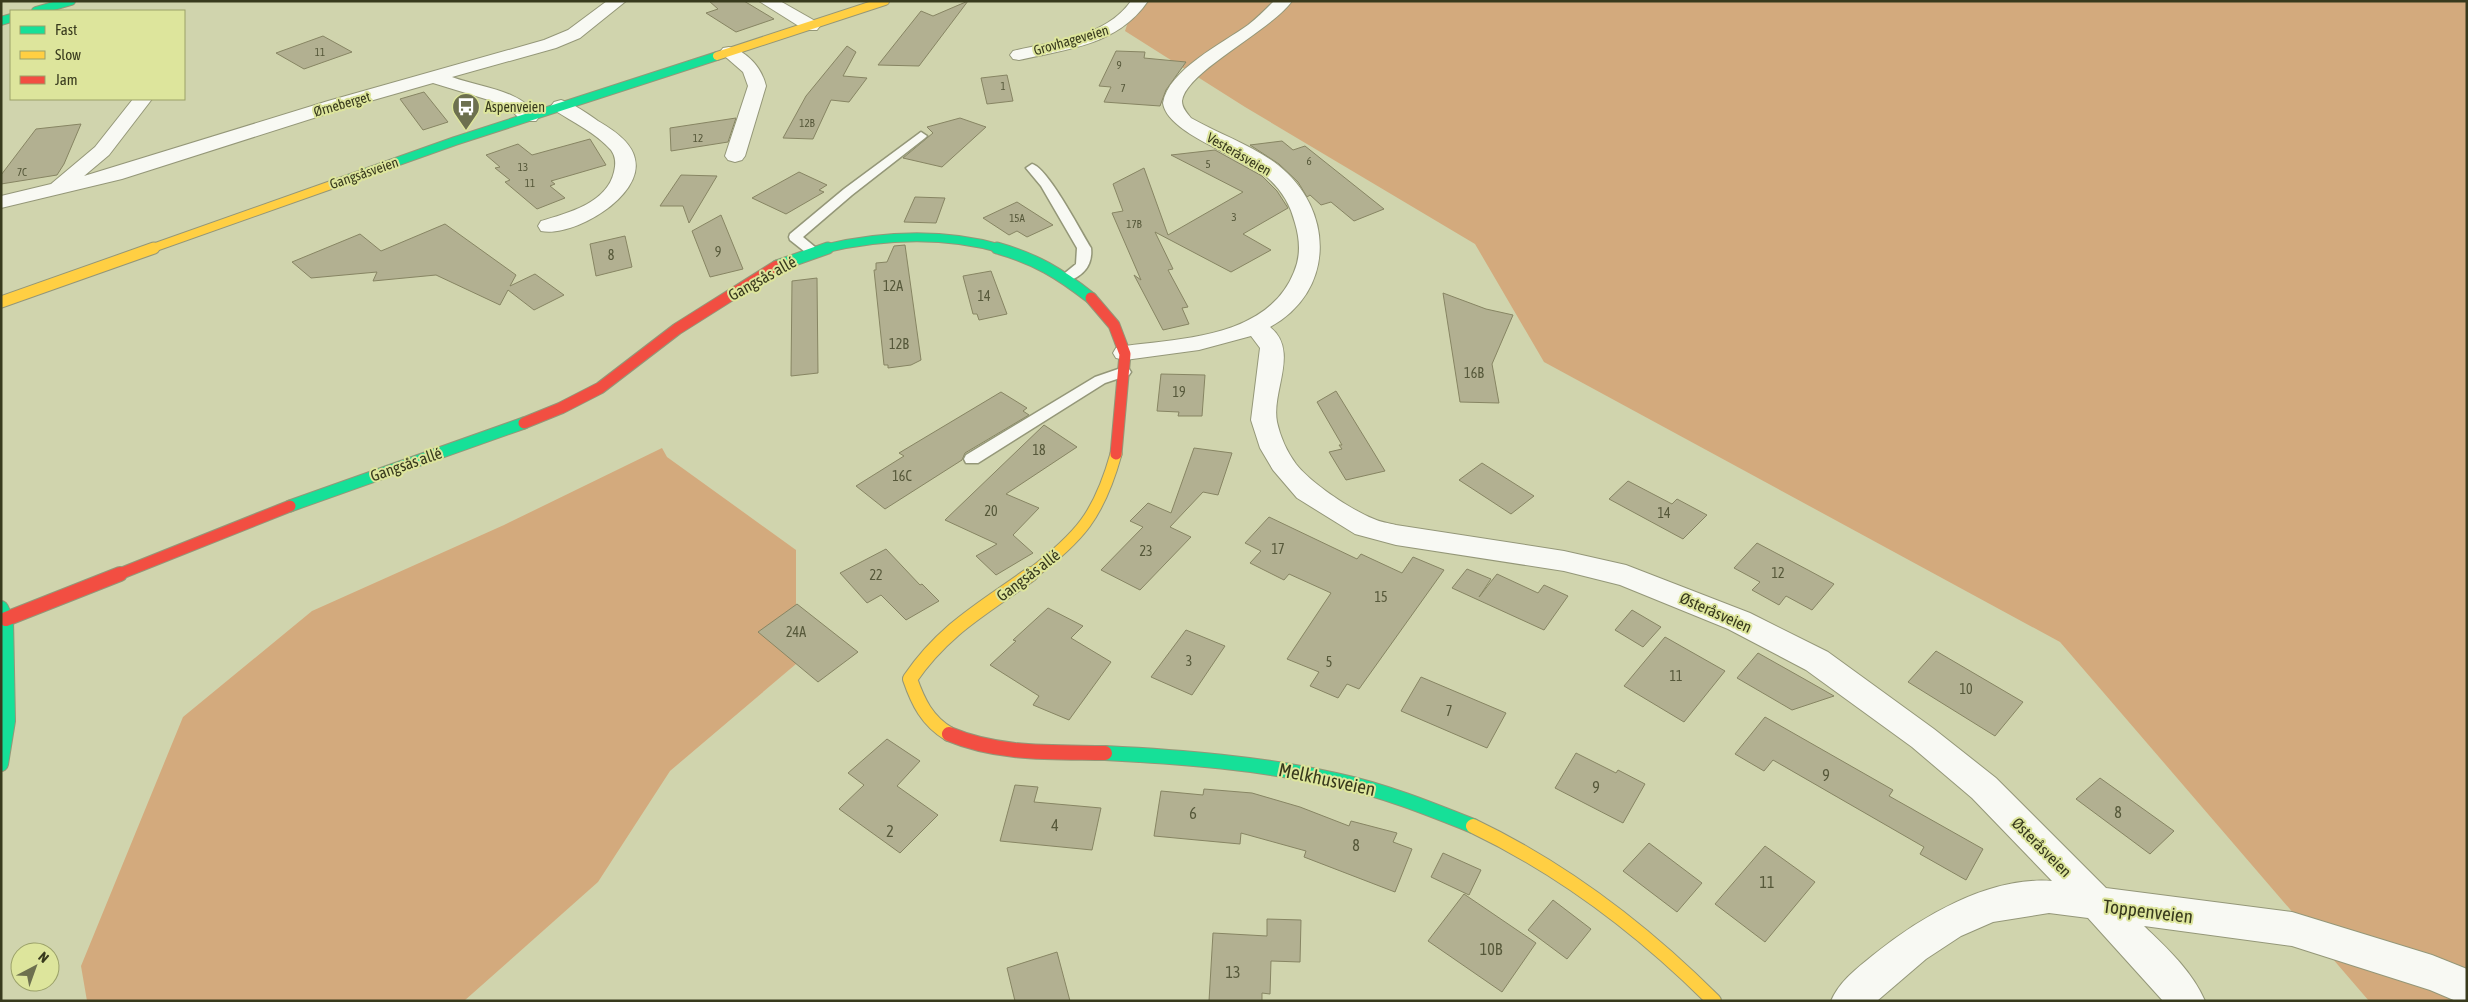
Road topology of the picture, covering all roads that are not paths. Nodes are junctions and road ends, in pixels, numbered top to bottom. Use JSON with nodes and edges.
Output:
{"nodes":[{"id":1,"x":71,"y":1,"type":"edge"},
{"id":2,"x":618,"y":1,"type":"edge"},
{"id":3,"x":767,"y":1,"type":"edge"},
{"id":4,"x":885,"y":1,"type":"edge"},
{"id":5,"x":1140,"y":1,"type":"edge"},
{"id":6,"x":1284,"y":1,"type":"edge"},
{"id":7,"x":40,"y":10,"type":"edge"},
{"id":8,"x":811,"y":26,"type":"junction"},
{"id":9,"x":729,"y":52,"type":"junction"},
{"id":10,"x":1019,"y":55,"type":"dead end"},
{"id":11,"x":437,"y":78,"type":"junction"},
{"id":12,"x":142,"y":100,"type":"edge"},
{"id":13,"x":561,"y":106,"type":"junction"},
{"id":14,"x":529,"y":116,"type":"junction"},
{"id":15,"x":921,"y":136,"type":"dead end"},
{"id":16,"x":736,"y":156,"type":"dead end"},
{"id":17,"x":1032,"y":168,"type":"dead end"},
{"id":18,"x":56,"y":189,"type":"junction"},
{"id":19,"x":1,"y":202,"type":"edge"},
{"id":20,"x":549,"y":226,"type":"dead end"},
{"id":21,"x":814,"y":252,"type":"junction"},
{"id":22,"x":1067,"y":277,"type":"junction"},
{"id":23,"x":1,"y":302,"type":"edge"},
{"id":24,"x":1255,"y":326,"type":"junction"},
{"id":25,"x":1124,"y":362,"type":"junction"},
{"id":26,"x":972,"y":460,"type":"dead end"},
{"id":27,"x":3,"y":613,"type":"edge"},
{"id":28,"x":910,"y":678,"type":"joint"},
{"id":29,"x":1,"y":764,"type":"edge"},
{"id":30,"x":2099,"y":904,"type":"junction"},
{"id":31,"x":2467,"y":988,"type":"edge"},
{"id":32,"x":1714,"y":1001,"type":"edge"},
{"id":33,"x":1850,"y":1001,"type":"edge"},
{"id":34,"x":2186,"y":1001,"type":"edge"}],
"edges":[{"from":1,"to":7,"type":"street"},
{"from":2,"to":11,"type":"street","name":"Ørneberget"},
{"from":3,"to":8,"type":"street"},
{"from":4,"to":8,"type":"street","name":"Gangsåsveien"},
{"from":5,"to":10,"type":"street","name":"Grovhageveien"},
{"from":6,"to":24,"type":"street","name":"Vesteråsveien"},
{"from":8,"to":9,"type":"street","name":"Gangsåsveien"},
{"from":9,"to":13,"type":"street","name":"Gangsåsveien"},
{"from":9,"to":16,"type":"street"},
{"from":11,"to":14,"type":"street"},
{"from":11,"to":18,"type":"street","name":"Ørneberget"},
{"from":12,"to":18,"type":"street","name":"Ørneberget"},
{"from":13,"to":14,"type":"street","name":"Gangsåsveien"},
{"from":13,"to":20,"type":"street"},
{"from":14,"to":23,"type":"street","name":"Gangsåsveien"},
{"from":15,"to":21,"type":"lane"},
{"from":17,"to":22,"type":"lane"},
{"from":18,"to":19,"type":"street","name":"Ørneberget"},
{"from":21,"to":22,"type":"street","name":"Gangsås allé"},
{"from":21,"to":27,"type":"street","name":"Gangsås allé"},
{"from":22,"to":25,"type":"street","name":"Gangsås allé"},
{"from":24,"to":25,"type":"street","name":"Vesteråsveien"},
{"from":24,"to":30,"type":"street","name":"Østeråsveien"},
{"from":25,"to":26,"type":"lane"},
{"from":25,"to":28,"type":"street","name":"Gangsås allé"},
{"from":27,"to":29,"type":"street"},
{"from":28,"to":32,"type":"street","name":"Melkhusveien"},
{"from":30,"to":31,"type":"street","name":"Toppenveien"},
{"from":30,"to":33,"type":"street","name":"Toppenveien"},
{"from":30,"to":34,"type":"street","name":"Østeråsveien"}]}
